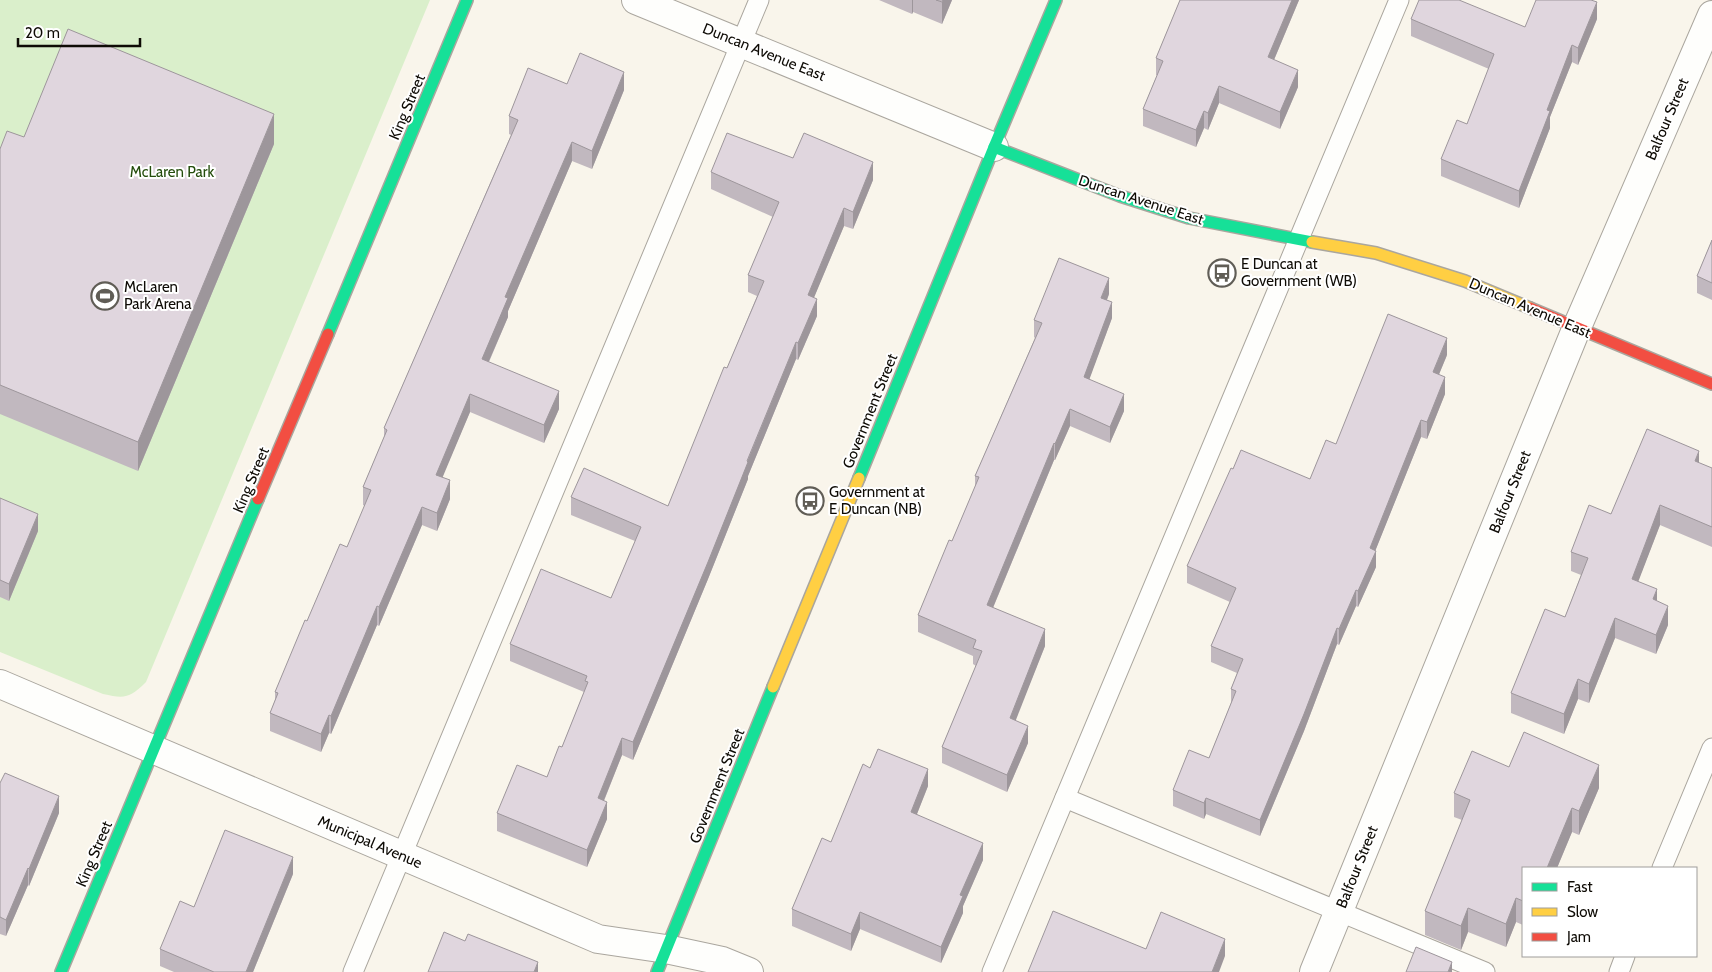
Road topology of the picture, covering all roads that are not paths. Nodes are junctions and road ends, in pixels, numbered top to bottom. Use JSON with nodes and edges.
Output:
{"nodes":[{"id":1,"x":467,"y":0,"type":"edge"},
{"id":2,"x":636,"y":0,"type":"edge"},
{"id":3,"x":759,"y":0,"type":"edge"},
{"id":4,"x":1056,"y":0,"type":"edge"},
{"id":5,"x":1399,"y":0,"type":"edge"},
{"id":6,"x":1712,"y":15,"type":"edge"},
{"id":7,"x":742,"y":42,"type":"junction"},
{"id":8,"x":994,"y":147,"type":"junction"},
{"id":9,"x":1300,"y":240,"type":"junction"},
{"id":10,"x":1577,"y":327,"type":"junction"},
{"id":11,"x":1712,"y":384,"type":"edge"},
{"id":12,"x":0,"y":684,"type":"edge"},
{"id":13,"x":1712,"y":748,"type":"edge"},
{"id":14,"x":154,"y":750,"type":"junction"},
{"id":15,"x":1065,"y":798,"type":"junction"},
{"id":16,"x":401,"y":855,"type":"junction"},
{"id":17,"x":1662,"y":867,"type":"edge"},
{"id":18,"x":1339,"y":911,"type":"junction"},
{"id":19,"x":1625,"y":957,"type":"edge"},
{"id":20,"x":662,"y":961,"type":"edge"},
{"id":21,"x":61,"y":972,"type":"edge"},
{"id":22,"x":353,"y":972,"type":"edge"},
{"id":23,"x":749,"y":972,"type":"edge"},
{"id":24,"x":992,"y":972,"type":"edge"},
{"id":25,"x":1314,"y":972,"type":"edge"},
{"id":26,"x":1485,"y":972,"type":"edge"},
{"id":27,"x":1619,"y":972,"type":"edge"}],
"edges":[{"from":1,"to":14,"type":"street","name":"King Street"},
{"from":2,"to":7,"type":"street","name":"Duncan Avenue East"},
{"from":3,"to":7,"type":"lane"},
{"from":4,"to":8,"type":"street","name":"Government Street"},
{"from":5,"to":9,"type":"lane"},
{"from":6,"to":10,"type":"street","name":"Balfour Street"},
{"from":7,"to":8,"type":"street","name":"Duncan Avenue East"},
{"from":7,"to":16,"type":"lane"},
{"from":8,"to":9,"type":"street","name":"Duncan Avenue East"},
{"from":8,"to":20,"type":"street","name":"Government Street"},
{"from":9,"to":10,"type":"street","name":"Duncan Avenue East"},
{"from":9,"to":15,"type":"lane"},
{"from":10,"to":11,"type":"street","name":"Duncan Avenue East"},
{"from":10,"to":18,"type":"street","name":"Balfour Street"},
{"from":12,"to":14,"type":"street","name":"Municipal Avenue"},
{"from":13,"to":17,"type":"lane"},
{"from":14,"to":16,"type":"street","name":"Municipal Avenue"},
{"from":14,"to":21,"type":"street","name":"King Street"},
{"from":15,"to":18,"type":"lane"},
{"from":15,"to":24,"type":"lane"},
{"from":16,"to":20,"type":"street","name":"Municipal Avenue"},
{"from":16,"to":22,"type":"lane"},
{"from":18,"to":25,"type":"street","name":"Balfour Street"},
{"from":18,"to":26,"type":"lane"},
{"from":19,"to":27,"type":"lane"},
{"from":20,"to":23,"type":"street","name":"Municipal Avenue"}]}
